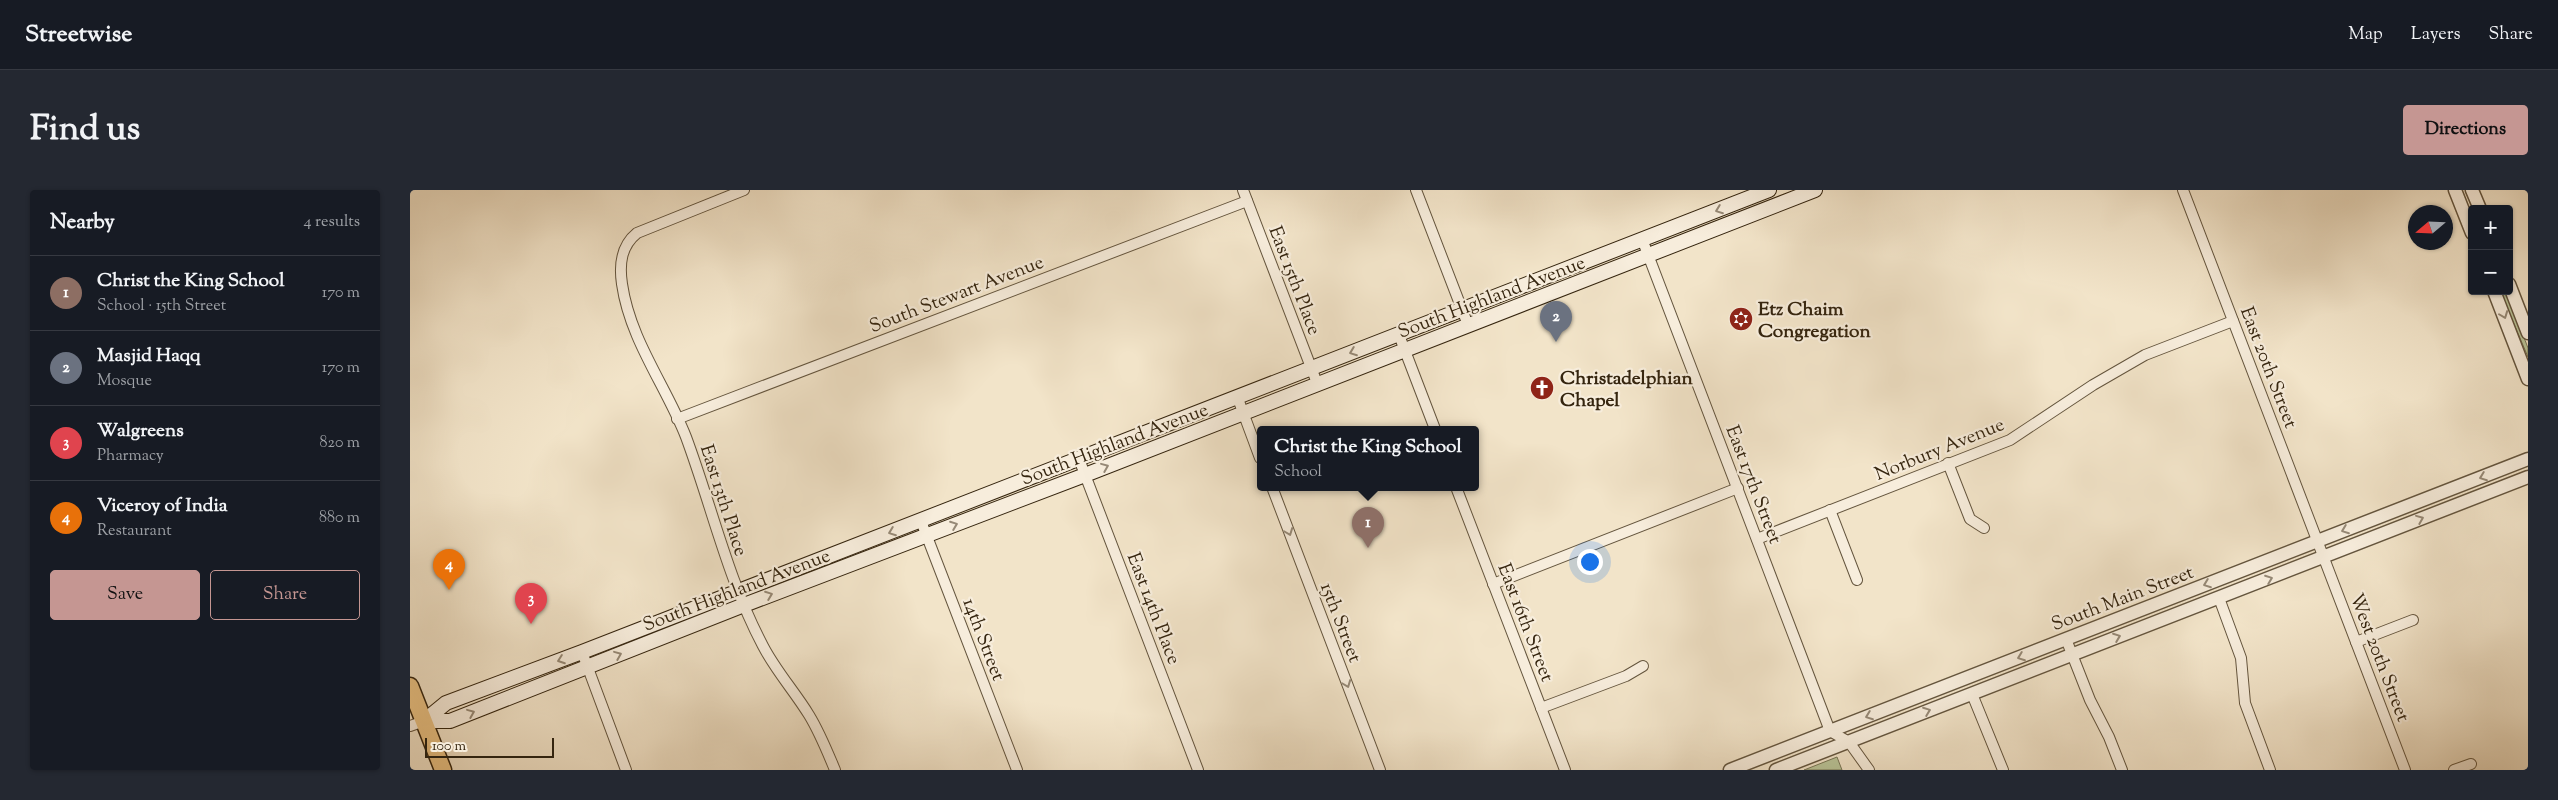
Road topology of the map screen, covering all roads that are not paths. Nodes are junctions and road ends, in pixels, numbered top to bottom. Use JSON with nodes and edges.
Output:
{"nodes":[{"id":1,"x":744,"y":190,"type":"edge"},
{"id":2,"x":1243,"y":190,"type":"edge"},
{"id":3,"x":1416,"y":190,"type":"edge"},
{"id":4,"x":1815,"y":190,"type":"edge"},
{"id":5,"x":2183,"y":190,"type":"edge"},
{"id":6,"x":2455,"y":190,"type":"edge"},
{"id":7,"x":2472,"y":190,"type":"edge"},
{"id":8,"x":1764,"y":191,"type":"edge"},
{"id":9,"x":1247,"y":201,"type":"junction"},
{"id":10,"x":2478,"y":205,"type":"edge"},
{"id":11,"x":1768,"y":208,"type":"junction"},
{"id":12,"x":2468,"y":223,"type":"edge"},
{"id":13,"x":1642,"y":239,"type":"junction"},
{"id":14,"x":1649,"y":255,"type":"junction"},
{"id":15,"x":2513,"y":294,"type":"edge"},
{"id":16,"x":2496,"y":295,"type":"edge"},
{"id":17,"x":1462,"y":310,"type":"junction"},
{"id":18,"x":2234,"y":321,"type":"junction"},
{"id":19,"x":1468,"y":326,"type":"junction"},
{"id":20,"x":2528,"y":332,"type":"edge"},
{"id":21,"x":1399,"y":335,"type":"junction"},
{"id":22,"x":1405,"y":350,"type":"junction"},
{"id":23,"x":1312,"y":368,"type":"junction"},
{"id":24,"x":2528,"y":378,"type":"edge"},
{"id":25,"x":1317,"y":384,"type":"junction"},
{"id":26,"x":1237,"y":396,"type":"junction"},
{"id":27,"x":1243,"y":413,"type":"junction"},
{"id":28,"x":677,"y":419,"type":"junction"},
{"id":29,"x":1433,"y":426,"type":"edge"},
{"id":30,"x":1257,"y":450,"type":"edge"},
{"id":31,"x":1079,"y":459,"type":"junction"},
{"id":32,"x":2528,"y":459,"type":"edge"},
{"id":33,"x":1948,"y":464,"type":"junction"},
{"id":34,"x":1085,"y":475,"type":"junction"},
{"id":35,"x":2528,"y":477,"type":"edge"},
{"id":36,"x":1738,"y":488,"type":"junction"},
{"id":37,"x":1274,"y":491,"type":"edge"},
{"id":38,"x":1458,"y":491,"type":"edge"},
{"id":39,"x":1830,"y":510,"type":"junction"},
{"id":40,"x":922,"y":520,"type":"junction"},
{"id":41,"x":1984,"y":528,"type":"dead end"},
{"id":42,"x":927,"y":536,"type":"junction"},
{"id":43,"x":1757,"y":539,"type":"junction"},
{"id":44,"x":2318,"y":541,"type":"junction"},
{"id":45,"x":2324,"y":557,"type":"junction"},
{"id":46,"x":1857,"y":580,"type":"dead end"},
{"id":47,"x":1493,"y":584,"type":"junction"},
{"id":48,"x":737,"y":590,"type":"junction"},
{"id":49,"x":2219,"y":598,"type":"junction"},
{"id":50,"x":744,"y":605,"type":"junction"},
{"id":51,"x":2413,"y":620,"type":"dead end"},
{"id":52,"x":2066,"y":639,"type":"junction"},
{"id":53,"x":2356,"y":642,"type":"junction"},
{"id":54,"x":582,"y":652,"type":"junction"},
{"id":55,"x":2072,"y":655,"type":"junction"},
{"id":56,"x":1643,"y":666,"type":"dead end"},
{"id":57,"x":587,"y":667,"type":"junction"},
{"id":58,"x":410,"y":686,"type":"edge"},
{"id":59,"x":1972,"y":694,"type":"junction"},
{"id":60,"x":1541,"y":708,"type":"junction"},
{"id":61,"x":417,"y":724,"type":"edge"},
{"id":62,"x":1840,"y":737,"type":"junction"},
{"id":63,"x":2470,"y":764,"type":"dead end"},
{"id":64,"x":443,"y":770,"type":"edge"},
{"id":65,"x":626,"y":770,"type":"edge"},
{"id":66,"x":835,"y":770,"type":"edge"},
{"id":67,"x":1017,"y":770,"type":"edge"},
{"id":68,"x":1198,"y":770,"type":"edge"},
{"id":69,"x":1380,"y":770,"type":"edge"},
{"id":70,"x":1566,"y":770,"type":"edge"},
{"id":71,"x":1730,"y":770,"type":"edge"},
{"id":72,"x":1776,"y":770,"type":"edge"},
{"id":73,"x":1869,"y":770,"type":"edge"},
{"id":74,"x":2003,"y":770,"type":"edge"},
{"id":75,"x":2122,"y":770,"type":"edge"},
{"id":76,"x":2270,"y":770,"type":"edge"},
{"id":77,"x":2405,"y":770,"type":"edge"},
{"id":78,"x":2454,"y":770,"type":"edge"}],
"edges":[{"from":1,"to":28,"type":"street","name":"East 13th Place"},
{"from":2,"to":9,"type":"street","name":"East 15th Place"},
{"from":3,"to":17,"type":"street"},
{"from":4,"to":11,"type":"main road","name":"South Highland Avenue"},
{"from":5,"to":18,"type":"street","name":"East 20th Street"},
{"from":6,"to":12,"type":"street"},
{"from":7,"to":10,"type":"street"},
{"from":8,"to":11,"type":"street"},
{"from":8,"to":13,"type":"main road","name":"South Highland Avenue","one_way":true},
{"from":9,"to":23,"type":"street","name":"East 15th Place"},
{"from":9,"to":28,"type":"street","name":"South Stewart Avenue"},
{"from":11,"to":14,"type":"main road","name":"South Highland Avenue"},
{"from":13,"to":14,"type":"street","name":"East 17th Street"},
{"from":13,"to":17,"type":"main road","name":"South Highland Avenue"},
{"from":14,"to":19,"type":"main road","name":"South Highland Avenue"},
{"from":14,"to":36,"type":"street","name":"East 17th Street"},
{"from":15,"to":20,"type":"street"},
{"from":16,"to":24,"type":"street","one_way":true},
{"from":17,"to":19,"type":"street"},
{"from":17,"to":21,"type":"main road","name":"South Highland Avenue"},
{"from":18,"to":33,"type":"street","name":"Norbury Avenue"},
{"from":18,"to":44,"type":"street","name":"East 20th Street"},
{"from":19,"to":22,"type":"main road","name":"South Highland Avenue"},
{"from":21,"to":22,"type":"street"},
{"from":21,"to":23,"type":"main road","name":"South Highland Avenue","one_way":true},
{"from":22,"to":25,"type":"main road","name":"South Highland Avenue"},
{"from":22,"to":29,"type":"street"},
{"from":23,"to":25,"type":"street","name":"East 15th Place"},
{"from":23,"to":26,"type":"main road","name":"South Highland Avenue"},
{"from":25,"to":27,"type":"main road","name":"South Highland Avenue"},
{"from":26,"to":27,"type":"street"},
{"from":26,"to":31,"type":"main road","name":"South Highland Avenue"},
{"from":27,"to":30,"type":"street"},
{"from":34,"to":27,"type":"main road","name":"South Highland Avenue","one_way":true},
{"from":28,"to":48,"type":"street","name":"East 13th Place"},
{"from":31,"to":34,"type":"street","name":"East 14th Place"},
{"from":31,"to":40,"type":"main road","name":"South Highland Avenue"},
{"from":32,"to":44,"type":"street","name":"South Main Street","one_way":true},
{"from":33,"to":39,"type":"street","name":"Norbury Avenue"},
{"from":33,"to":41,"type":"street"},
{"from":42,"to":34,"type":"main road","name":"South Highland Avenue","one_way":true},
{"from":34,"to":68,"type":"street","name":"East 14th Place"},
{"from":45,"to":35,"type":"street","name":"South Main Street","one_way":true},
{"from":36,"to":43,"type":"street","name":"East 17th Street"},
{"from":36,"to":47,"type":"street"},
{"from":37,"to":69,"type":"street","name":"15th Street","one_way":true},
{"from":38,"to":47,"type":"street","name":"East 16th Street"},
{"from":39,"to":43,"type":"street","name":"Norbury Avenue"},
{"from":39,"to":46,"type":"street"},
{"from":40,"to":42,"type":"street","name":"14th Street"},
{"from":40,"to":48,"type":"main road","name":"South Highland Avenue","one_way":true},
{"from":50,"to":42,"type":"main road","name":"South Highland Avenue","one_way":true},
{"from":42,"to":67,"type":"street","name":"14th Street"},
{"from":43,"to":62,"type":"street","name":"East 17th Street"},
{"from":44,"to":45,"type":"street","name":"East 20th Street"},
{"from":44,"to":52,"type":"street","name":"South Main Street","one_way":true},
{"from":49,"to":45,"type":"street","name":"South Main Street","one_way":true},
{"from":45,"to":53,"type":"street","name":"West 20th Street"},
{"from":47,"to":60,"type":"street","name":"East 16th Street"},
{"from":48,"to":50,"type":"street","name":"East 13th Place"},
{"from":48,"to":54,"type":"main road","name":"South Highland Avenue"},
{"from":55,"to":49,"type":"street","name":"South Main Street","one_way":true},
{"from":49,"to":76,"type":"street"},
{"from":57,"to":50,"type":"main road","name":"South Highland Avenue","one_way":true},
{"from":50,"to":66,"type":"street","name":"East 13th Place"},
{"from":51,"to":53,"type":"street"},
{"from":52,"to":55,"type":"street"},
{"from":52,"to":62,"type":"street","name":"South Main Street","one_way":true},
{"from":53,"to":77,"type":"street","name":"West 20th Street"},
{"from":54,"to":57,"type":"street"},
{"from":54,"to":61,"type":"main road","name":"South Highland Avenue","one_way":true},
{"from":55,"to":59,"type":"street","name":"South Main Street"},
{"from":55,"to":75,"type":"street"},
{"from":56,"to":60,"type":"street"},
{"from":61,"to":57,"type":"main road","name":"South Highland Avenue","one_way":true},
{"from":57,"to":65,"type":"street"},
{"from":58,"to":61,"type":"main road"},
{"from":62,"to":59,"type":"street","name":"South Main Street","one_way":true},
{"from":59,"to":74,"type":"street"},
{"from":60,"to":70,"type":"street","name":"East 16th Street"},
{"from":61,"to":64,"type":"main road"},
{"from":62,"to":71,"type":"street","name":"South Main Street"},
{"from":62,"to":72,"type":"street","name":"South Main Street"},
{"from":62,"to":73,"type":"street","name":"East 17th Street"},
{"from":63,"to":78,"type":"street"}]}
